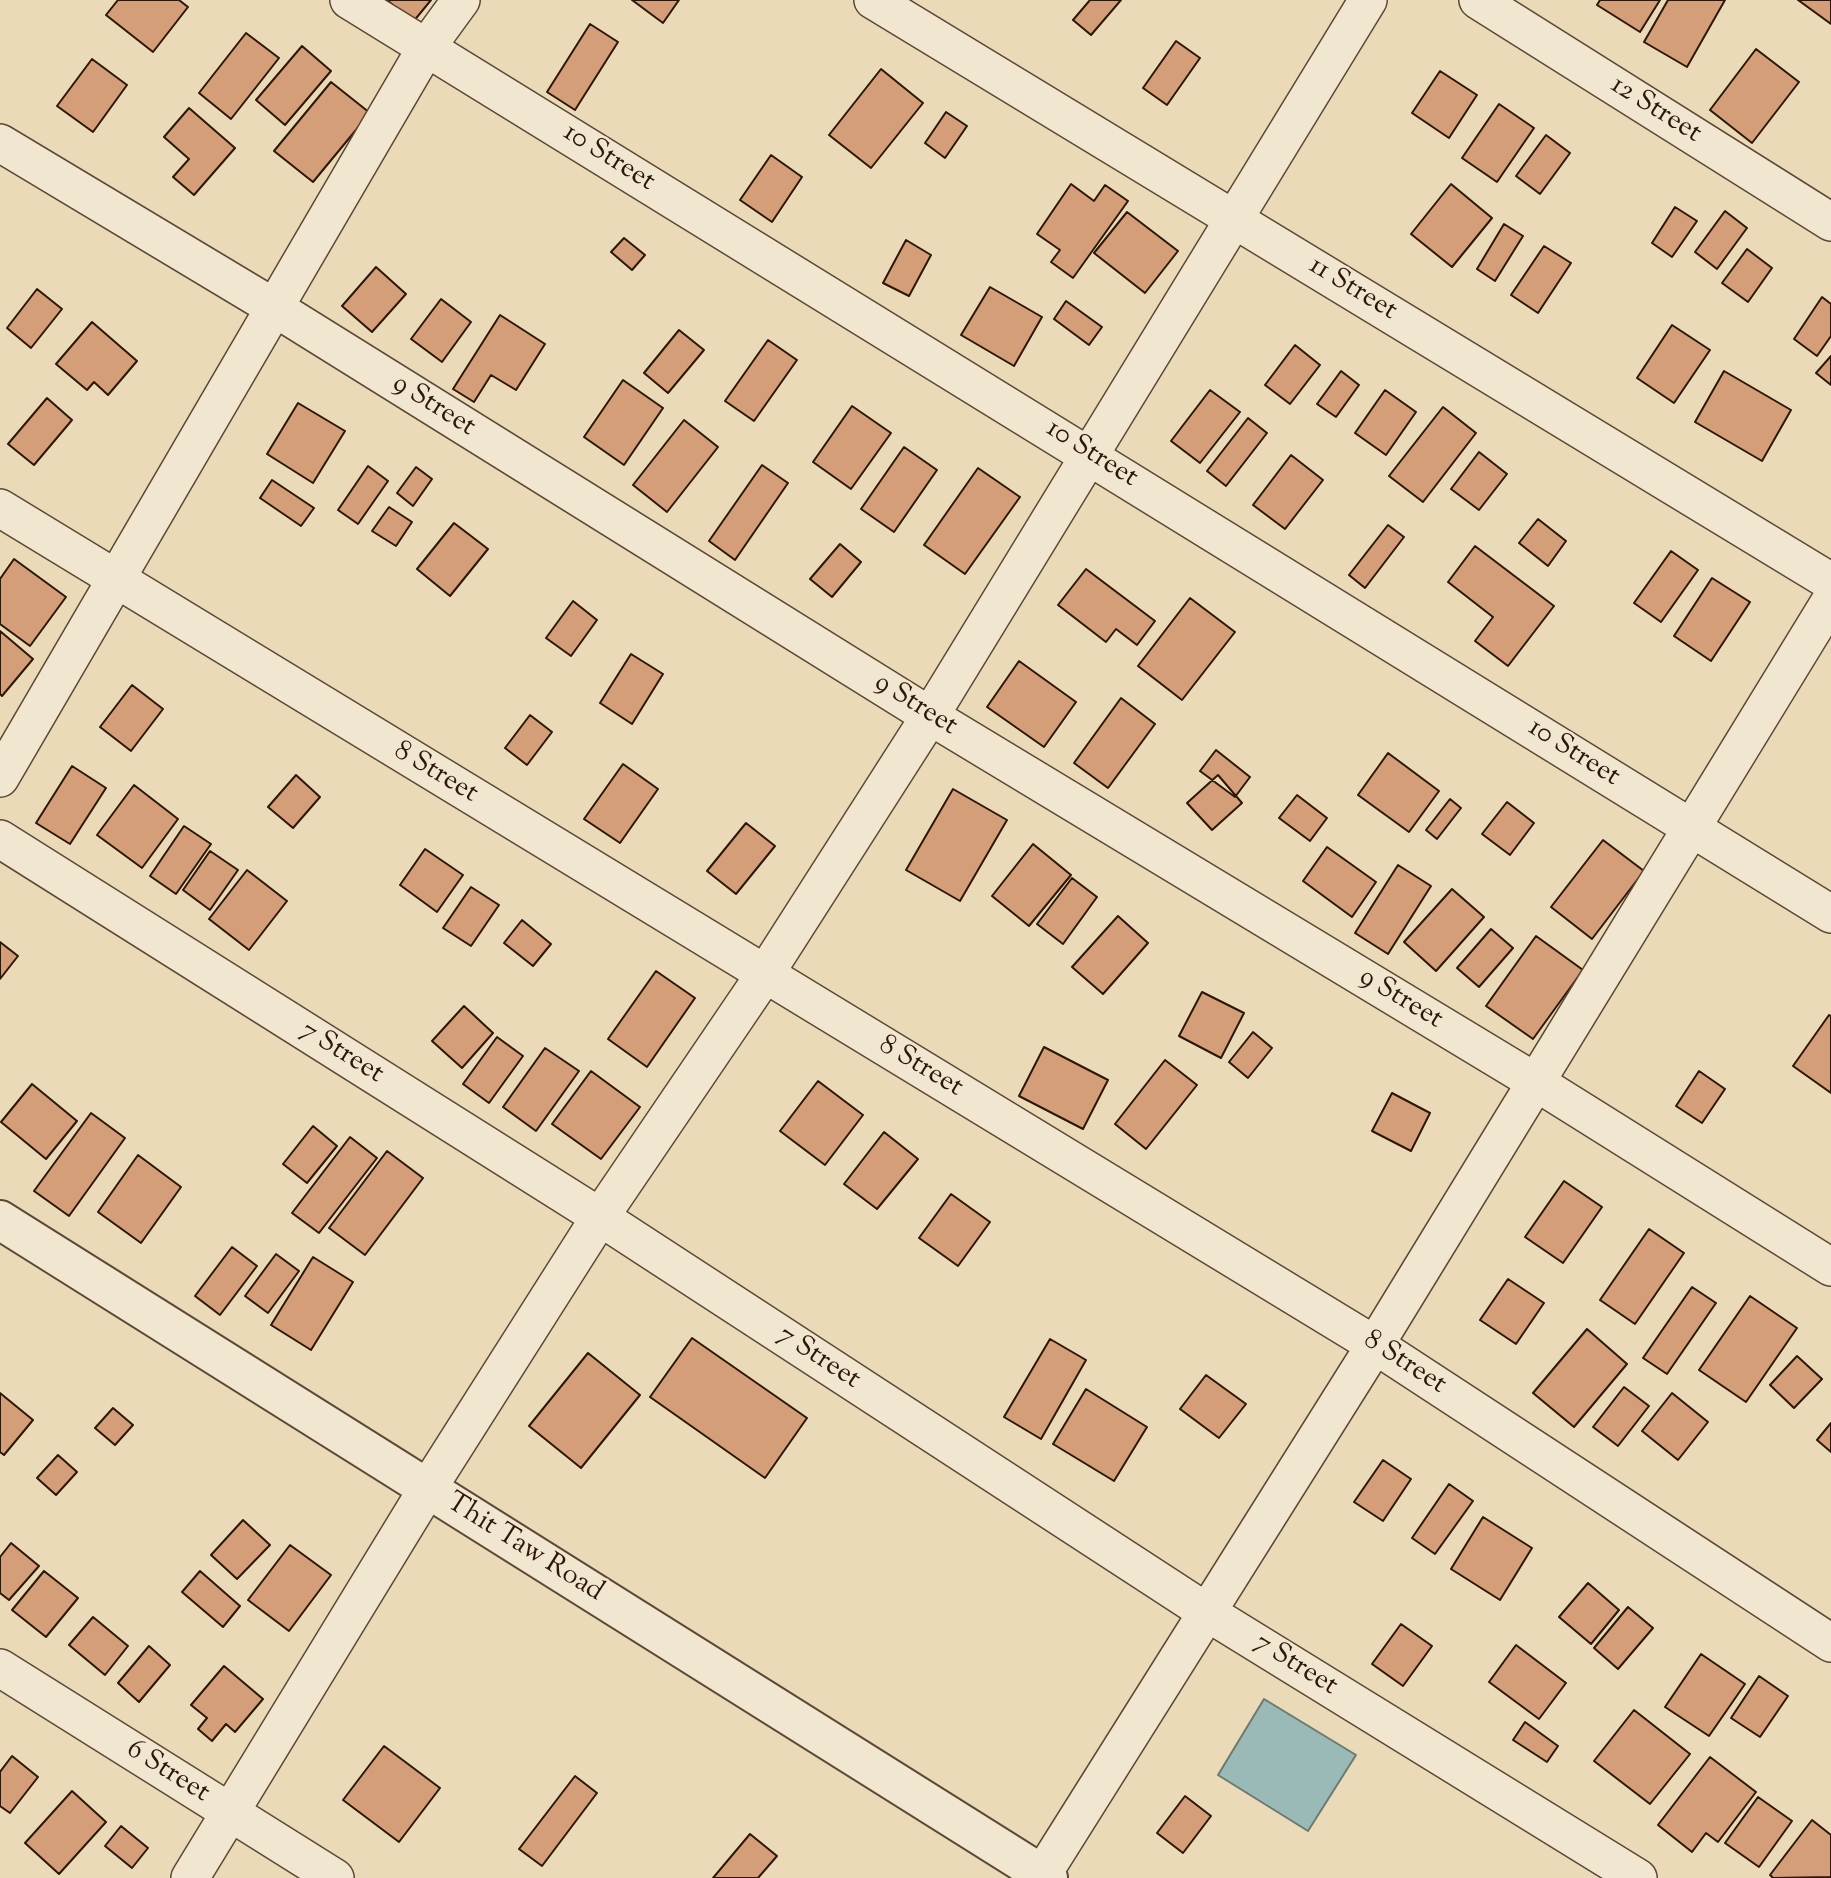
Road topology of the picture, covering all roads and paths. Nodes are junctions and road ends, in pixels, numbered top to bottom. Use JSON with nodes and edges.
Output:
{"nodes":[{"id":1,"x":349,"y":0,"type":"edge"},
{"id":2,"x":461,"y":0,"type":"edge"},
{"id":3,"x":873,"y":0,"type":"edge"},
{"id":4,"x":1368,"y":0,"type":"edge"},
{"id":5,"x":1478,"y":0,"type":"edge"},
{"id":6,"x":426,"y":48,"type":"junction"},
{"id":7,"x":0,"y":143,"type":"edge"},
{"id":8,"x":1235,"y":218,"type":"junction"},
{"id":9,"x":1831,"y":222,"type":"edge"},
{"id":10,"x":275,"y":308,"type":"junction"},
{"id":11,"x":1091,"y":455,"type":"junction"},
{"id":12,"x":0,"y":508,"type":"edge"},
{"id":13,"x":114,"y":580,"type":"junction"},
{"id":14,"x":1831,"y":582,"type":"edge"},
{"id":15,"x":1831,"y":600,"type":"edge"},
{"id":16,"x":930,"y":716,"type":"junction"},
{"id":17,"x":0,"y":778,"type":"edge"},
{"id":18,"x":1691,"y":827,"type":"junction"},
{"id":19,"x":0,"y":839,"type":"edge"},
{"id":20,"x":1831,"y":914,"type":"edge"},
{"id":21,"x":765,"y":974,"type":"junction"},
{"id":22,"x":1534,"y":1081,"type":"junction"},
{"id":23,"x":600,"y":1217,"type":"junction"},
{"id":24,"x":0,"y":1220,"type":"edge"},
{"id":25,"x":1831,"y":1267,"type":"edge"},
{"id":26,"x":1375,"y":1345,"type":"junction"},
{"id":27,"x":428,"y":1488,"type":"junction"},
{"id":28,"x":1205,"y":1611,"type":"junction"},
{"id":29,"x":1831,"y":1643,"type":"edge"},
{"id":30,"x":0,"y":1668,"type":"edge"},
{"id":31,"x":230,"y":1813,"type":"junction"},
{"id":32,"x":1044,"y":1877,"type":"edge"},
{"id":33,"x":190,"y":1878,"type":"edge"},
{"id":34,"x":335,"y":1878,"type":"edge"},
{"id":35,"x":1638,"y":1878,"type":"edge"}],
"edges":[{"from":1,"to":6,"type":"street","name":"10 Street"},
{"from":2,"to":6,"type":"street"},
{"from":3,"to":8,"type":"street","name":"11 Street"},
{"from":4,"to":8,"type":"street"},
{"from":5,"to":9,"type":"street","name":"12 Street"},
{"from":6,"to":10,"type":"street"},
{"from":6,"to":11,"type":"street","name":"10 Street"},
{"from":7,"to":10,"type":"street","name":"9 Street"},
{"from":8,"to":11,"type":"street"},
{"from":8,"to":14,"type":"street","name":"11 Street"},
{"from":10,"to":13,"type":"street"},
{"from":10,"to":16,"type":"street","name":"9 Street"},
{"from":11,"to":16,"type":"street"},
{"from":11,"to":18,"type":"street","name":"10 Street"},
{"from":12,"to":13,"type":"street","name":"8 Street"},
{"from":13,"to":17,"type":"street"},
{"from":13,"to":21,"type":"street","name":"8 Street"},
{"from":15,"to":18,"type":"street"},
{"from":16,"to":21,"type":"street"},
{"from":16,"to":22,"type":"street","name":"9 Street"},
{"from":18,"to":20,"type":"street","name":"10 Street"},
{"from":18,"to":22,"type":"street"},
{"from":19,"to":23,"type":"street","name":"7 Street"},
{"from":21,"to":23,"type":"street"},
{"from":21,"to":26,"type":"street","name":"8 Street"},
{"from":22,"to":25,"type":"street","name":"9 Street"},
{"from":22,"to":26,"type":"street"},
{"from":23,"to":27,"type":"street"},
{"from":23,"to":28,"type":"street","name":"7 Street"},
{"from":24,"to":27,"type":"street","name":"Thit Taw Road"},
{"from":26,"to":28,"type":"street"},
{"from":26,"to":29,"type":"street","name":"8 Street"},
{"from":27,"to":31,"type":"street"},
{"from":27,"to":32,"type":"street","name":"Thit Taw Road"},
{"from":28,"to":32,"type":"street"},
{"from":28,"to":35,"type":"street","name":"7 Street"},
{"from":30,"to":31,"type":"street","name":"6 Street"},
{"from":31,"to":33,"type":"street"},
{"from":31,"to":34,"type":"street","name":"6 Street"}]}
